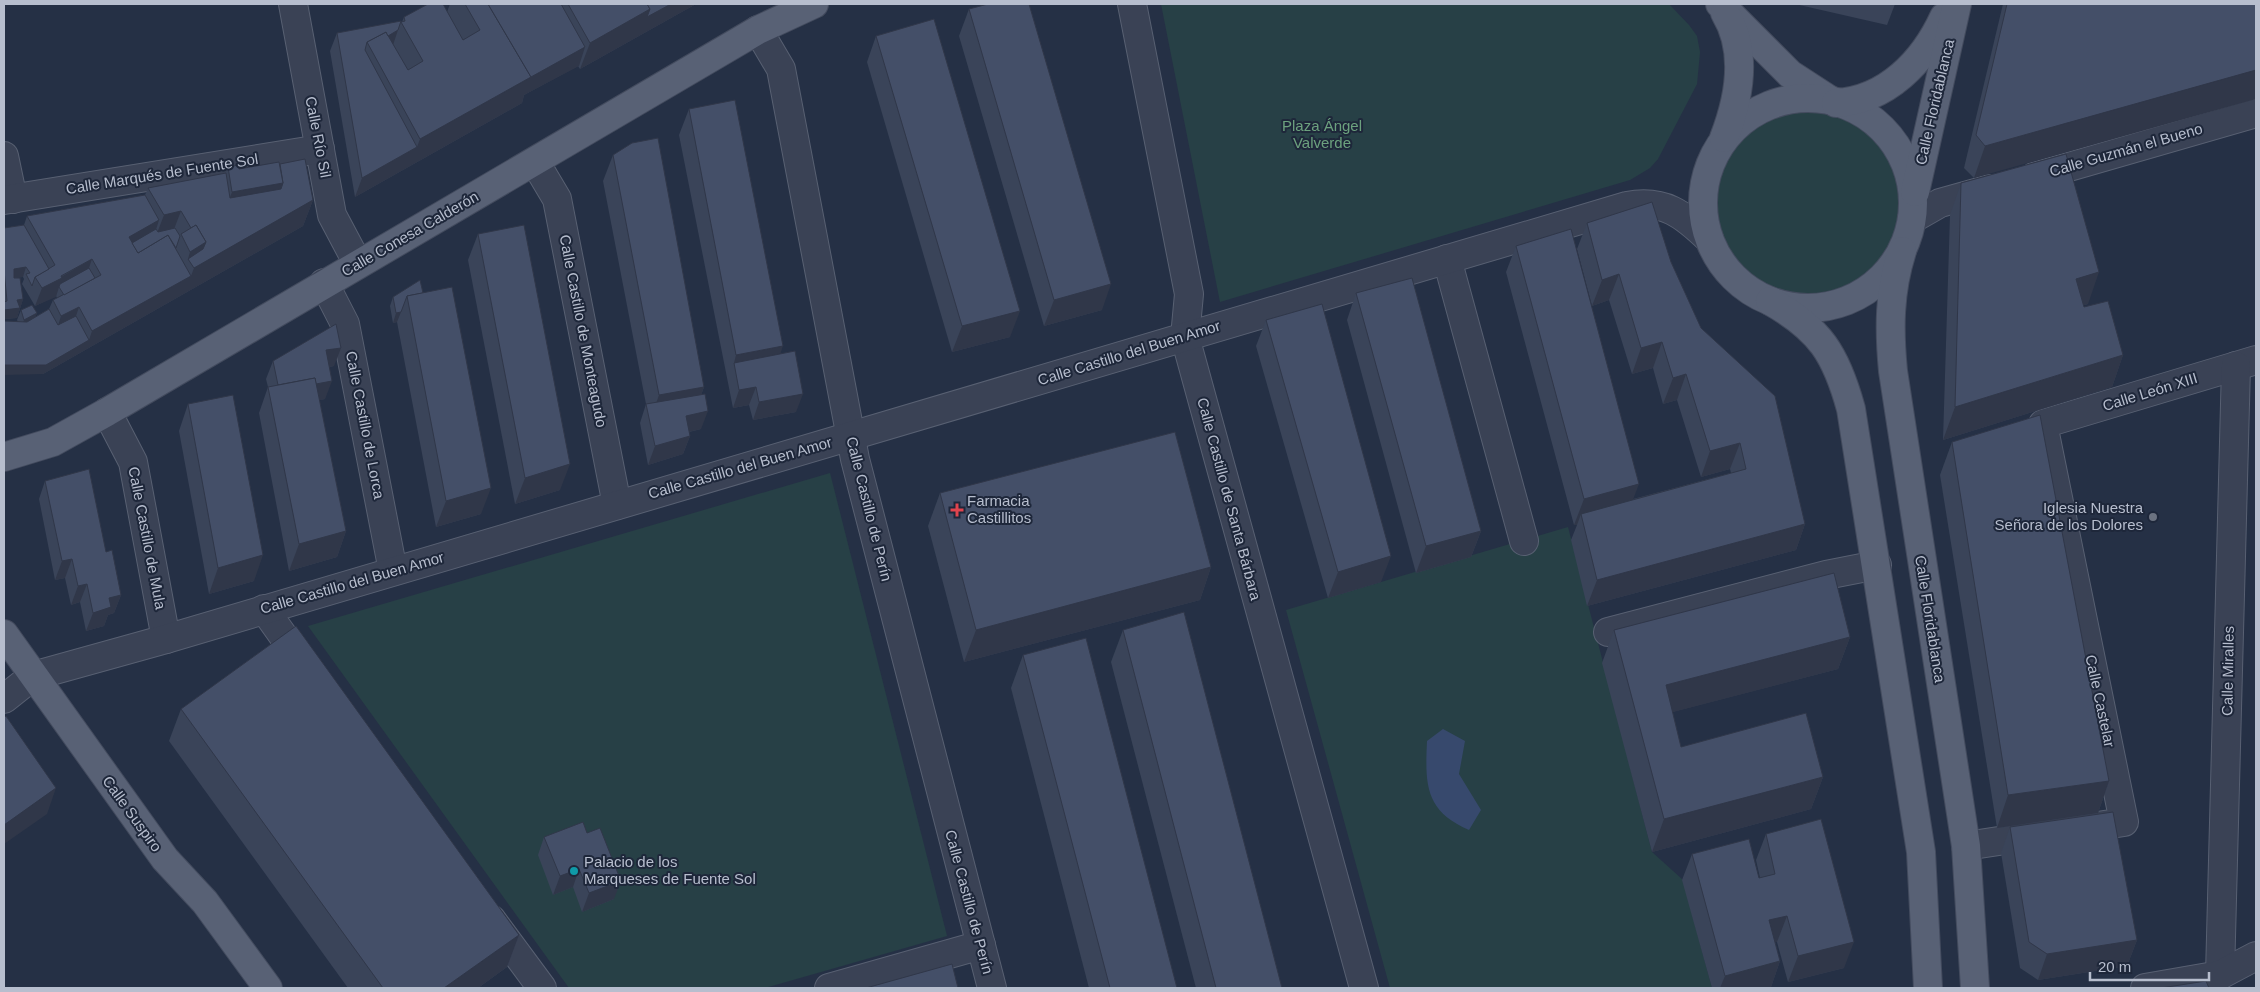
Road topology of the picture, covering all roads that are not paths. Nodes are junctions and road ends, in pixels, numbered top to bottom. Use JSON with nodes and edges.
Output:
{"nodes":[{"id":1,"x":293,"y":4,"type":"edge"},
{"id":2,"x":814,"y":4,"type":"edge"},
{"id":3,"x":1132,"y":4,"type":"edge"},
{"id":4,"x":1720,"y":4,"type":"edge"},
{"id":5,"x":1949,"y":4,"type":"edge"},
{"id":6,"x":1957,"y":4,"type":"edge"},
{"id":7,"x":758,"y":30,"type":"junction"},
{"id":8,"x":1836,"y":103,"type":"junction"},
{"id":9,"x":2256,"y":113,"type":"edge"},
{"id":10,"x":1722,"y":143,"type":"junction"},
{"id":11,"x":320,"y":149,"type":"junction"},
{"id":12,"x":4,"y":156,"type":"edge"},
{"id":13,"x":535,"y":162,"type":"junction"},
{"id":14,"x":8,"y":200,"type":"edge"},
{"id":15,"x":1912,"y":210,"type":"junction"},
{"id":16,"x":1709,"y":239,"type":"junction"},
{"id":17,"x":1902,"y":251,"type":"junction"},
{"id":18,"x":1447,"y":259,"type":"junction"},
{"id":19,"x":358,"y":264,"type":"junction"},
{"id":20,"x":324,"y":283,"type":"junction"},
{"id":21,"x":1770,"y":301,"type":"junction"},
{"id":22,"x":1185,"y":337,"type":"junction"},
{"id":23,"x":2246,"y":363,"type":"edge"},
{"id":24,"x":106,"y":412,"type":"junction"},
{"id":25,"x":2043,"y":424,"type":"joint"},
{"id":26,"x":850,"y":436,"type":"junction"},
{"id":27,"x":4,"y":457,"type":"edge"},
{"id":28,"x":617,"y":505,"type":"junction"},
{"id":29,"x":1524,"y":541,"type":"dead end"},
{"id":30,"x":1878,"y":565,"type":"junction"},
{"id":31,"x":393,"y":571,"type":"junction"},
{"id":32,"x":264,"y":609,"type":"junction"},
{"id":33,"x":1608,"y":632,"type":"dead end"},
{"id":34,"x":4,"y":634,"type":"edge"},
{"id":35,"x":166,"y":639,"type":"junction"},
{"id":36,"x":33,"y":676,"type":"junction"},
{"id":37,"x":322,"y":688,"type":"edge"},
{"id":38,"x":4,"y":699,"type":"edge"},
{"id":39,"x":1966,"y":846,"type":"junction"},
{"id":40,"x":478,"y":901,"type":"edge"},
{"id":41,"x":980,"y":945,"type":"junction"},
{"id":42,"x":2256,"y":956,"type":"edge"},
{"id":43,"x":2220,"y":976,"type":"junction"},
{"id":44,"x":268,"y":988,"type":"edge"},
{"id":45,"x":542,"y":988,"type":"edge"},
{"id":46,"x":829,"y":988,"type":"edge"},
{"id":47,"x":992,"y":988,"type":"edge"},
{"id":48,"x":1364,"y":988,"type":"edge"},
{"id":49,"x":1928,"y":988,"type":"edge"},
{"id":50,"x":1975,"y":988,"type":"edge"},
{"id":51,"x":2145,"y":988,"type":"edge"}],
"edges":[{"from":1,"to":11,"type":"street","name":"Calle Río Sil"},
{"from":2,"to":7,"type":"main road","name":"Calle Conesa Calderón"},
{"from":3,"to":22,"type":"street","name":"Calle Castillo de Santa Bárbara"},
{"from":4,"to":8,"type":"main road"},
{"from":4,"to":10,"type":"main road"},
{"from":5,"to":8,"type":"main road","name":"Calle Floridablanca"},
{"from":6,"to":15,"type":"main road","name":"Calle Floridablanca"},
{"from":7,"to":13,"type":"main road","name":"Calle Conesa Calderón"},
{"from":7,"to":26,"type":"street","name":"Calle Castillo de Perín"},
{"from":8,"to":10,"type":"main road"},
{"from":8,"to":15,"type":"main road"},
{"from":9,"to":15,"type":"street","name":"Calle Guzmán el Bueno"},
{"from":10,"to":16,"type":"main road"},
{"from":11,"to":14,"type":"street","name":"Calle Marqués de Fuente Sol"},
{"from":11,"to":19,"type":"street","name":"Calle Río Sil"},
{"from":12,"to":14,"type":"street"},
{"from":13,"to":19,"type":"main road","name":"Calle Conesa Calderón"},
{"from":13,"to":28,"type":"street","name":"Calle Castillo de Monteagudo"},
{"from":15,"to":17,"type":"main road","name":"Calle Floridablanca"},
{"from":16,"to":18,"type":"street","name":"Calle Castillo del Buen Amor"},
{"from":16,"to":21,"type":"main road"},
{"from":17,"to":21,"type":"main road"},
{"from":17,"to":39,"type":"main road","name":"Calle Floridablanca"},
{"from":18,"to":22,"type":"street","name":"Calle Castillo del Buen Amor"},
{"from":18,"to":29,"type":"street"},
{"from":19,"to":20,"type":"main road","name":"Calle Conesa Calderón"},
{"from":20,"to":24,"type":"main road","name":"Calle Conesa Calderón"},
{"from":20,"to":31,"type":"street","name":"Calle Castillo de Lorca"},
{"from":21,"to":30,"type":"main road"},
{"from":22,"to":26,"type":"street","name":"Calle Castillo del Buen Amor"},
{"from":22,"to":48,"type":"street","name":"Calle Castillo de Santa Bárbara"},
{"from":23,"to":25,"type":"street","name":"Calle León XIII"},
{"from":23,"to":43,"type":"street","name":"Calle Miralles"},
{"from":24,"to":27,"type":"main road","name":"Calle Conesa Calderón"},
{"from":24,"to":35,"type":"street","name":"Calle Castillo de Mula"},
{"from":25,"to":39,"type":"street","name":"Calle Castelar"},
{"from":26,"to":28,"type":"street","name":"Calle Castillo del Buen Amor"},
{"from":26,"to":41,"type":"street","name":"Calle Castillo de Perín"},
{"from":28,"to":31,"type":"street","name":"Calle Castillo del Buen Amor"},
{"from":30,"to":33,"type":"street"},
{"from":30,"to":49,"type":"main road"},
{"from":31,"to":32,"type":"street","name":"Calle Castillo del Buen Amor"},
{"from":32,"to":35,"type":"street","name":"Calle Castillo del Buen Amor"},
{"from":32,"to":37,"type":"street"},
{"from":34,"to":36,"type":"main road","name":"Calle Suspiro"},
{"from":35,"to":36,"type":"street","name":"Calle Castillo del Buen Amor"},
{"from":36,"to":38,"type":"street"},
{"from":36,"to":44,"type":"main road","name":"Calle Suspiro"},
{"from":39,"to":50,"type":"main road","name":"Calle Floridablanca"},
{"from":40,"to":45,"type":"street"},
{"from":41,"to":46,"type":"street"},
{"from":41,"to":47,"type":"street","name":"Calle Castillo de Perín"},
{"from":42,"to":43,"type":"street"},
{"from":43,"to":51,"type":"street"}]}
